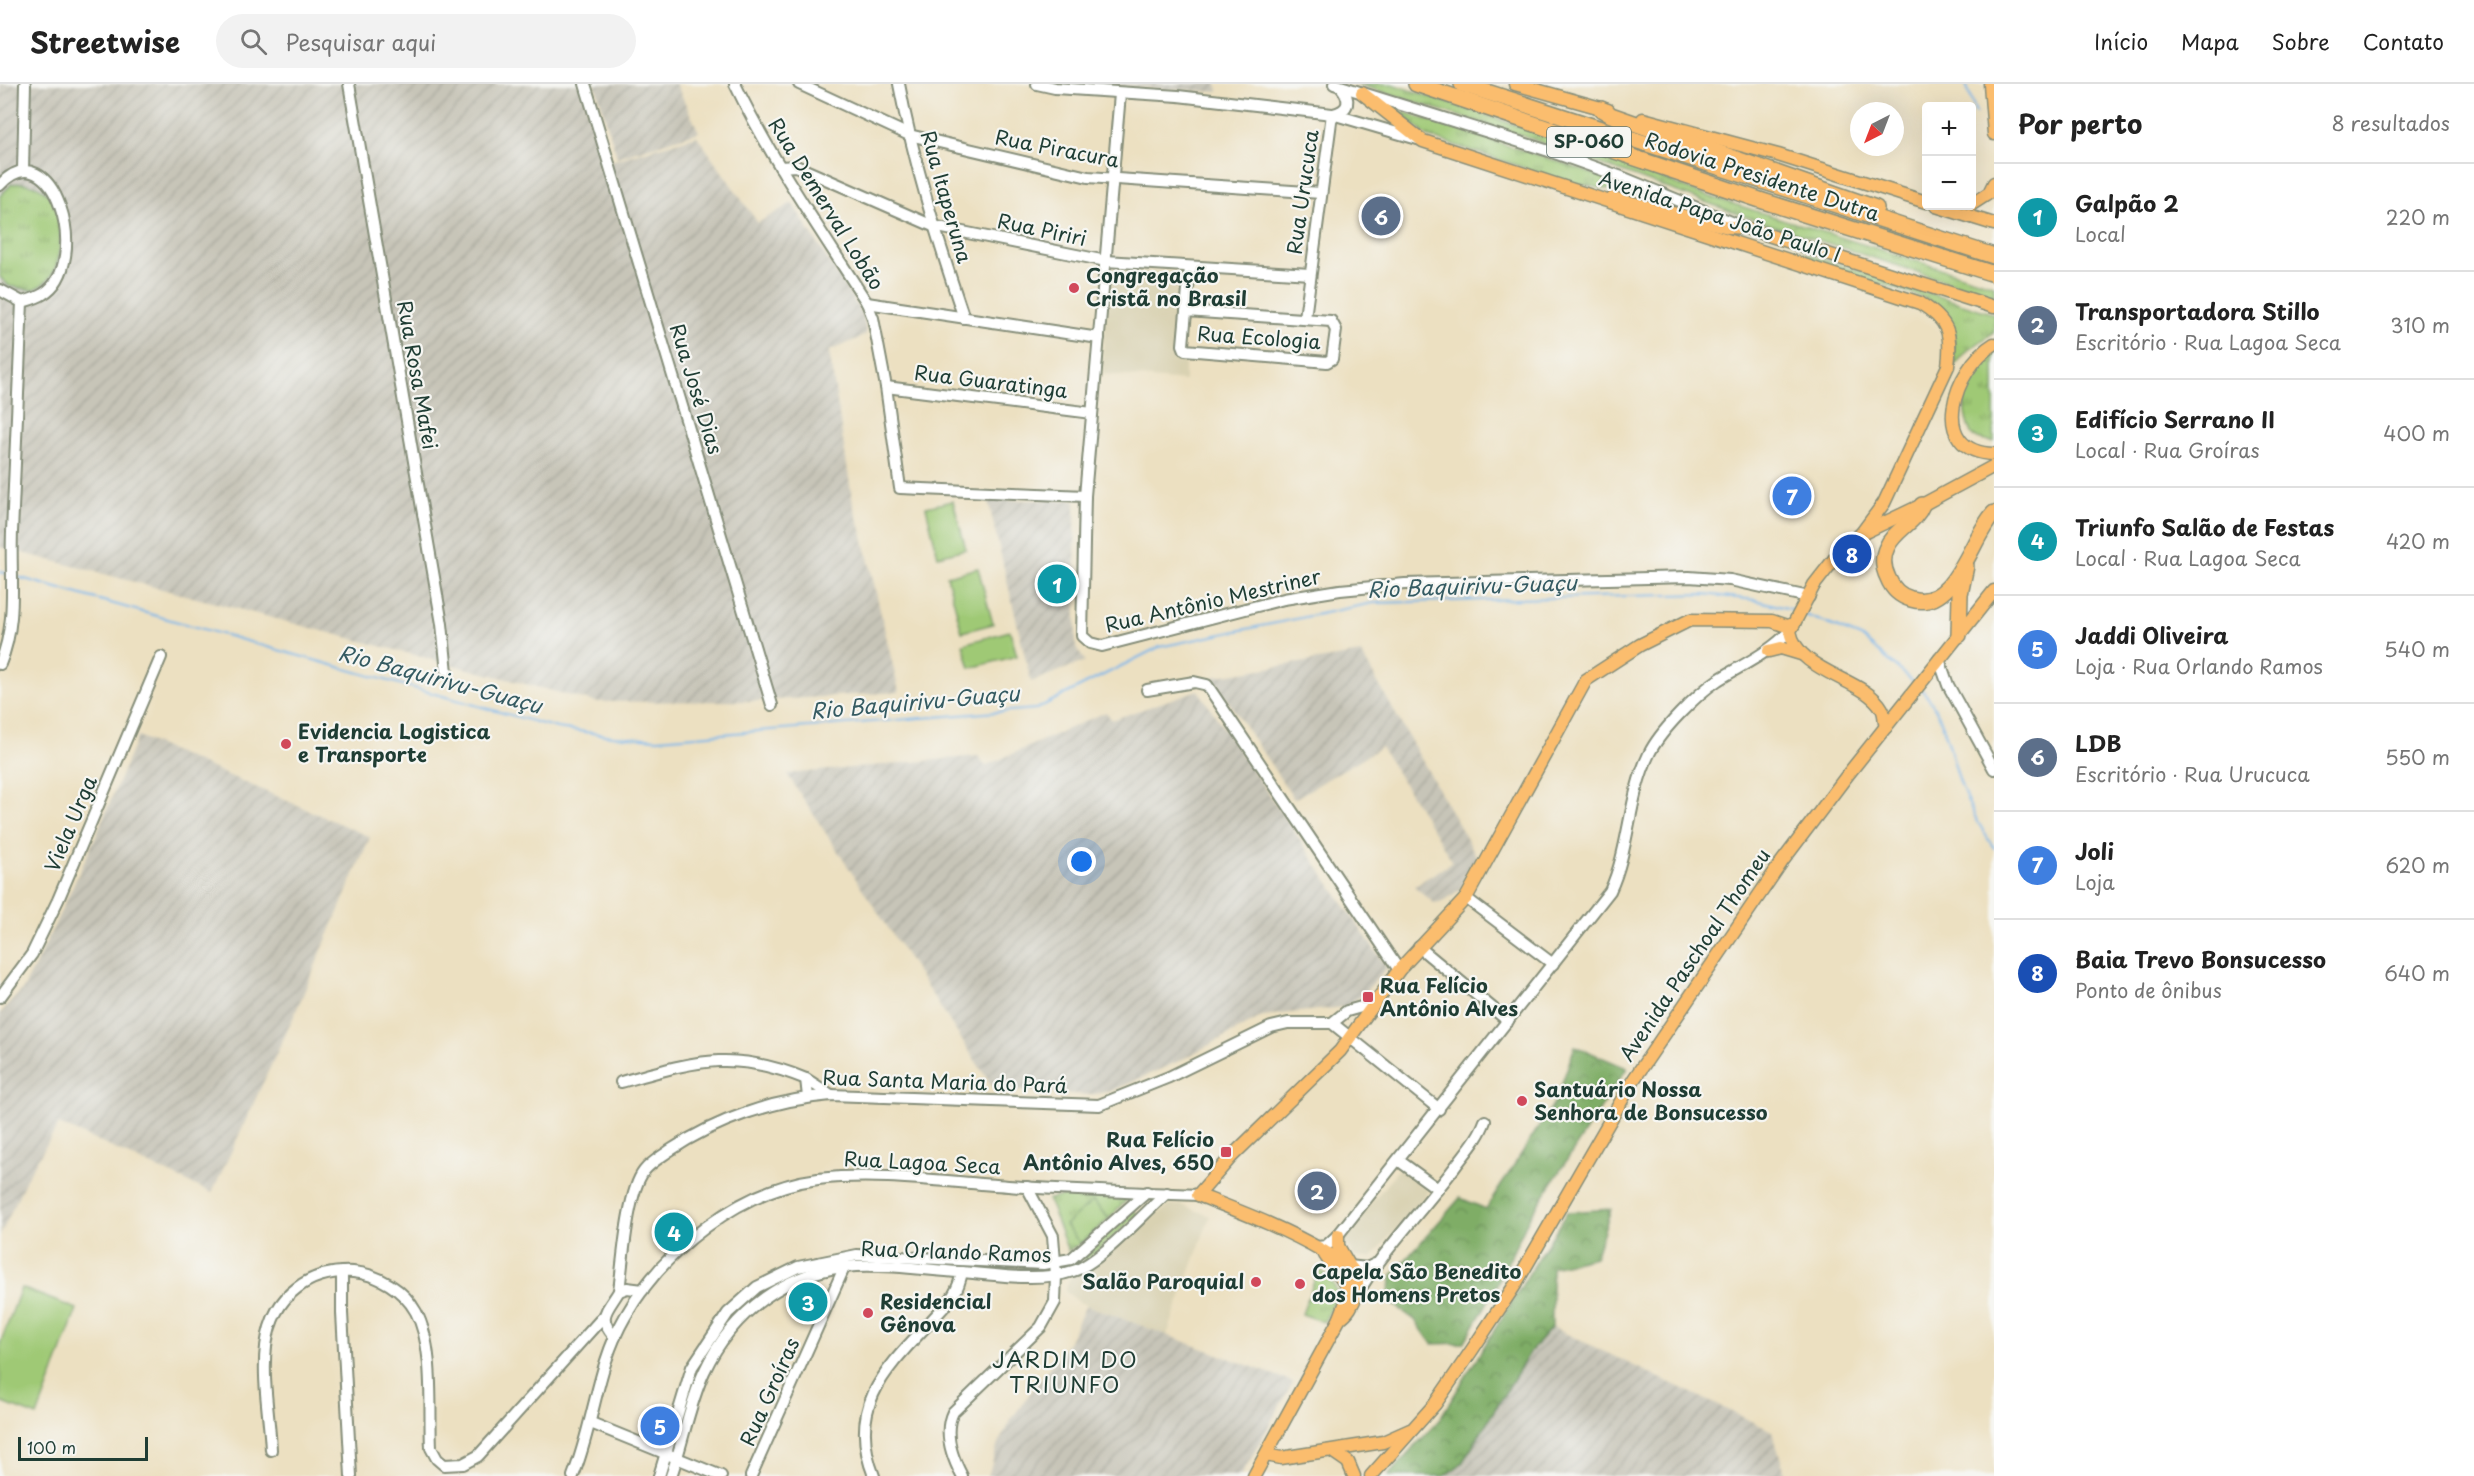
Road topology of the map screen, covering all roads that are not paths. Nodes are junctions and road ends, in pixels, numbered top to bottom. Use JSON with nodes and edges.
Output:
{"nodes":[{"id":1,"x":26,"y":84,"type":"edge"},
{"id":2,"x":349,"y":84,"type":"edge"},
{"id":3,"x":585,"y":84,"type":"edge"},
{"id":4,"x":735,"y":84,"type":"edge"},
{"id":5,"x":799,"y":84,"type":"edge"},
{"id":6,"x":899,"y":84,"type":"edge"},
{"id":7,"x":1037,"y":84,"type":"edge"},
{"id":8,"x":1416,"y":84,"type":"edge"},
{"id":9,"x":1462,"y":84,"type":"edge"},
{"id":10,"x":1515,"y":84,"type":"edge"},
{"id":11,"x":1990,"y":84,"type":"edge"},
{"id":12,"x":1337,"y":85,"type":"edge"},
{"id":13,"x":1362,"y":93,"type":"junction"},
{"id":14,"x":1120,"y":94,"type":"junction"},
{"id":15,"x":1602,"y":109,"type":"junction"},
{"id":16,"x":1332,"y":114,"type":"junction"},
{"id":17,"x":1994,"y":134,"type":"edge"},
{"id":18,"x":909,"y":135,"type":"junction"},
{"id":19,"x":1423,"y":141,"type":"junction"},
{"id":20,"x":780,"y":167,"type":"junction"},
{"id":21,"x":23,"y":170,"type":"junction"},
{"id":22,"x":1113,"y":180,"type":"junction"},
{"id":23,"x":1994,"y":183,"type":"edge"},
{"id":24,"x":0,"y":185,"type":"edge"},
{"id":25,"x":1321,"y":193,"type":"junction"},
{"id":26,"x":1597,"y":196,"type":"junction"},
{"id":27,"x":1922,"y":201,"type":"edge"},
{"id":28,"x":1976,"y":201,"type":"edge"},
{"id":29,"x":1960,"y":210,"type":"edge"},
{"id":30,"x":1994,"y":224,"type":"edge"},
{"id":31,"x":933,"y":226,"type":"junction"},
{"id":32,"x":1903,"y":227,"type":"junction"},
{"id":33,"x":1746,"y":228,"type":"junction"},
{"id":34,"x":1994,"y":256,"type":"edge"},
{"id":35,"x":1106,"y":261,"type":"junction"},
{"id":36,"x":1190,"y":267,"type":"junction"},
{"id":37,"x":1310,"y":274,"type":"junction"},
{"id":38,"x":1994,"y":274,"type":"edge"},
{"id":39,"x":0,"y":290,"type":"edge"},
{"id":40,"x":22,"y":302,"type":"junction"},
{"id":41,"x":867,"y":303,"type":"junction"},
{"id":42,"x":1994,"y":307,"type":"edge"},
{"id":43,"x":1186,"y":311,"type":"junction"},
{"id":44,"x":964,"y":318,"type":"junction"},
{"id":45,"x":1305,"y":318,"type":"junction"},
{"id":46,"x":1099,"y":338,"type":"junction"},
{"id":47,"x":1994,"y":344,"type":"edge"},
{"id":48,"x":886,"y":387,"type":"junction"},
{"id":49,"x":1092,"y":412,"type":"junction"},
{"id":50,"x":1994,"y":454,"type":"edge"},
{"id":51,"x":1994,"y":466,"type":"edge"},
{"id":52,"x":1085,"y":496,"type":"junction"},
{"id":53,"x":1922,"y":505,"type":"junction"},
{"id":54,"x":1994,"y":513,"type":"edge"},
{"id":55,"x":1861,"y":534,"type":"junction"},
{"id":56,"x":1967,"y":557,"type":"junction"},
{"id":57,"x":1994,"y":591,"type":"edge"},
{"id":58,"x":1807,"y":601,"type":"junction"},
{"id":59,"x":1794,"y":626,"type":"junction"},
{"id":60,"x":1959,"y":635,"type":"junction"},
{"id":61,"x":1769,"y":651,"type":"junction"},
{"id":62,"x":1801,"y":654,"type":"junction"},
{"id":63,"x":161,"y":657,"type":"dead end"},
{"id":64,"x":1939,"y":659,"type":"junction"},
{"id":65,"x":0,"y":664,"type":"edge"},
{"id":66,"x":447,"y":672,"type":"dead end"},
{"id":67,"x":1926,"y":675,"type":"junction"},
{"id":68,"x":1948,"y":685,"type":"junction"},
{"id":69,"x":1147,"y":690,"type":"dead end"},
{"id":70,"x":1866,"y":694,"type":"junction"},
{"id":71,"x":1908,"y":700,"type":"junction"},
{"id":72,"x":772,"y":705,"type":"dead end"},
{"id":73,"x":1886,"y":727,"type":"junction"},
{"id":74,"x":1994,"y":769,"type":"edge"},
{"id":75,"x":1466,"y":898,"type":"junction"},
{"id":76,"x":1419,"y":946,"type":"junction"},
{"id":77,"x":1553,"y":964,"type":"junction"},
{"id":78,"x":1399,"y":970,"type":"junction"},
{"id":79,"x":0,"y":997,"type":"edge"},
{"id":80,"x":1372,"y":1004,"type":"junction"},
{"id":81,"x":1508,"y":1021,"type":"junction"},
{"id":82,"x":1332,"y":1023,"type":"junction"},
{"id":83,"x":1350,"y":1039,"type":"junction"},
{"id":84,"x":806,"y":1079,"type":"junction"},
{"id":85,"x":621,"y":1082,"type":"dead end"},
{"id":86,"x":831,"y":1095,"type":"junction"},
{"id":87,"x":808,"y":1097,"type":"junction"},
{"id":88,"x":1440,"y":1109,"type":"junction"},
{"id":89,"x":1485,"y":1120,"type":"dead end"},
{"id":90,"x":1398,"y":1160,"type":"junction"},
{"id":91,"x":1027,"y":1187,"type":"junction"},
{"id":92,"x":1438,"y":1189,"type":"junction"},
{"id":93,"x":1147,"y":1192,"type":"junction"},
{"id":94,"x":1167,"y":1193,"type":"junction"},
{"id":95,"x":1198,"y":1195,"type":"junction"},
{"id":96,"x":1338,"y":1235,"type":"junction"},
{"id":97,"x":1317,"y":1247,"type":"junction"},
{"id":98,"x":844,"y":1256,"type":"junction"},
{"id":99,"x":1056,"y":1263,"type":"junction"},
{"id":100,"x":1375,"y":1264,"type":"junction"},
{"id":101,"x":1349,"y":1266,"type":"junction"},
{"id":102,"x":844,"y":1268,"type":"junction"},
{"id":103,"x":342,"y":1272,"type":"junction"},
{"id":104,"x":962,"y":1272,"type":"junction"},
{"id":105,"x":1056,"y":1275,"type":"junction"},
{"id":106,"x":619,"y":1290,"type":"junction"},
{"id":107,"x":643,"y":1290,"type":"junction"},
{"id":108,"x":1356,"y":1296,"type":"junction"},
{"id":109,"x":603,"y":1317,"type":"junction"},
{"id":110,"x":1340,"y":1318,"type":"junction"},
{"id":111,"x":615,"y":1337,"type":"junction"},
{"id":112,"x":591,"y":1423,"type":"junction"},
{"id":113,"x":1413,"y":1429,"type":"junction"},
{"id":114,"x":271,"y":1450,"type":"dead end"},
{"id":115,"x":1332,"y":1451,"type":"junction"},
{"id":116,"x":666,"y":1452,"type":"junction"},
{"id":117,"x":1266,"y":1455,"type":"junction"},
{"id":118,"x":678,"y":1457,"type":"junction"},
{"id":119,"x":351,"y":1476,"type":"edge"},
{"id":120,"x":573,"y":1476,"type":"edge"},
{"id":121,"x":659,"y":1476,"type":"edge"},
{"id":122,"x":671,"y":1476,"type":"edge"},
{"id":123,"x":721,"y":1476,"type":"edge"},
{"id":124,"x":751,"y":1476,"type":"edge"},
{"id":125,"x":874,"y":1476,"type":"edge"},
{"id":126,"x":962,"y":1476,"type":"edge"},
{"id":127,"x":1254,"y":1476,"type":"edge"},
{"id":128,"x":1354,"y":1476,"type":"edge"},
{"id":129,"x":1371,"y":1476,"type":"edge"}],
"edges":[{"from":1,"to":21,"type":"street"},
{"from":2,"to":66,"type":"street","name":"Rua Rosa Mafei"},
{"from":3,"to":72,"type":"street","name":"Rua José Dias"},
{"from":4,"to":20,"type":"street","name":"Rua Demerval Lobão"},
{"from":5,"to":18,"type":"street","name":"Rua Piracura"},
{"from":6,"to":18,"type":"street","name":"Rua Itaperuna"},
{"from":7,"to":14,"type":"street","name":"Avenida Papa João Paulo I"},
{"from":8,"to":38,"type":"highway","name":"Rodovia Presidente Dutra","number":"SP-060"},
{"from":9,"to":32,"type":"highway","name":"Rodovia Presidente Dutra","number":"SP-060"},
{"from":10,"to":15,"type":"main road"},
{"from":11,"to":17,"type":"main road"},
{"from":12,"to":13,"type":"street"},
{"from":12,"to":16,"type":"street"},
{"from":13,"to":19,"type":"main road"},
{"from":13,"to":33,"type":"street"},
{"from":14,"to":16,"type":"street","name":"Avenida Papa João Paulo I"},
{"from":14,"to":22,"type":"street"},
{"from":15,"to":27,"type":"main road"},
{"from":15,"to":32,"type":"highway"},
{"from":16,"to":19,"type":"street","name":"Avenida Papa João Paulo I"},
{"from":16,"to":25,"type":"street","name":"Rua Urucuca"},
{"from":18,"to":22,"type":"street","name":"Rua Piracura"},
{"from":18,"to":31,"type":"street","name":"Rua Itaperuna"},
{"from":19,"to":26,"type":"main road","name":"Avenida Papa João Paulo I"},
{"from":20,"to":31,"type":"street","name":"Rua Piriri"},
{"from":20,"to":41,"type":"street","name":"Rua Demerval Lobão"},
{"from":21,"to":24,"type":"street"},
{"from":21,"to":40,"type":"street"},
{"from":22,"to":25,"type":"street","name":"Rua Piracura"},
{"from":22,"to":35,"type":"street"},
{"from":23,"to":28,"type":"main road"},
{"from":25,"to":37,"type":"street","name":"Rua Urucuca"},
{"from":26,"to":33,"type":"main road"},
{"from":26,"to":55,"type":"main road","name":"Avenida Papa João Paulo I"},
{"from":29,"to":30,"type":"main road"},
{"from":31,"to":35,"type":"street","name":"Rua Piriri"},
{"from":31,"to":44,"type":"street","name":"Rua Itaperuna"},
{"from":32,"to":34,"type":"highway","name":"Rodovia Presidente Dutra","number":"SP-060"},
{"from":33,"to":42,"type":"main road"},
{"from":35,"to":36,"type":"street","name":"Rua Piriri"},
{"from":35,"to":46,"type":"street"},
{"from":36,"to":37,"type":"street","name":"Rua Piriri"},
{"from":36,"to":43,"type":"street"},
{"from":37,"to":45,"type":"street","name":"Rua Urucuca"},
{"from":39,"to":40,"type":"street"},
{"from":40,"to":65,"type":"street"},
{"from":41,"to":44,"type":"street"},
{"from":41,"to":48,"type":"street","name":"Rua Demerval Lobão"},
{"from":43,"to":45,"type":"street"},
{"from":43,"to":45,"type":"street","name":"Rua Ecologia"},
{"from":44,"to":46,"type":"street"},
{"from":46,"to":49,"type":"street"},
{"from":47,"to":50,"type":"main road"},
{"from":48,"to":49,"type":"street","name":"Rua Guaratinga"},
{"from":48,"to":52,"type":"street","name":"Rua Demerval Lobão"},
{"from":49,"to":52,"type":"street"},
{"from":51,"to":53,"type":"main road"},
{"from":52,"to":58,"type":"street","name":"Rua Antônio Mestriner"},
{"from":53,"to":55,"type":"main road"},
{"from":53,"to":56,"type":"highway"},
{"from":54,"to":56,"type":"highway"},
{"from":55,"to":58,"type":"main road"},
{"from":56,"to":60,"type":"highway"},
{"from":57,"to":60,"type":"main road","name":"Avenida Paschoal Thomeu"},
{"from":58,"to":59,"type":"main road"},
{"from":59,"to":61,"type":"street"},
{"from":59,"to":62,"type":"main road"},
{"from":59,"to":75,"type":"main road"},
{"from":60,"to":64,"type":"main road","name":"Avenida Paschoal Thomeu"},
{"from":61,"to":62,"type":"main road"},
{"from":61,"to":77,"type":"street"},
{"from":62,"to":70,"type":"main road"},
{"from":63,"to":79,"type":"street","name":"Viela Urga"},
{"from":64,"to":67,"type":"main road","name":"Avenida Paschoal Thomeu"},
{"from":64,"to":68,"type":"street"},
{"from":67,"to":68,"type":"street"},
{"from":67,"to":71,"type":"main road","name":"Avenida Paschoal Thomeu"},
{"from":68,"to":74,"type":"street"},
{"from":69,"to":78,"type":"street"},
{"from":70,"to":71,"type":"main road"},
{"from":70,"to":73,"type":"main road"},
{"from":71,"to":73,"type":"main road","name":"Avenida Paschoal Thomeu"},
{"from":73,"to":113,"type":"main road","name":"Avenida Paschoal Thomeu"},
{"from":75,"to":76,"type":"main road"},
{"from":75,"to":77,"type":"street"},
{"from":76,"to":78,"type":"main road"},
{"from":76,"to":81,"type":"street"},
{"from":77,"to":81,"type":"street"},
{"from":78,"to":80,"type":"main road"},
{"from":80,"to":82,"type":"street"},
{"from":80,"to":83,"type":"main road"},
{"from":81,"to":88,"type":"street"},
{"from":82,"to":83,"type":"street"},
{"from":82,"to":86,"type":"street","name":"Rua Santa Maria do Pará"},
{"from":83,"to":88,"type":"street"},
{"from":83,"to":95,"type":"main road"},
{"from":84,"to":85,"type":"street"},
{"from":84,"to":86,"type":"street"},
{"from":84,"to":87,"type":"street"},
{"from":86,"to":87,"type":"street","name":"Rua Santa Maria do Pará"},
{"from":87,"to":106,"type":"street","name":"Rua Santa Maria do Pará"},
{"from":88,"to":90,"type":"street"},
{"from":89,"to":92,"type":"street"},
{"from":90,"to":92,"type":"street"},
{"from":90,"to":96,"type":"street"},
{"from":91,"to":93,"type":"street","name":"Rua Lagoa Seca"},
{"from":91,"to":99,"type":"street"},
{"from":91,"to":107,"type":"street","name":"Rua Lagoa Seca"},
{"from":92,"to":100,"type":"street"},
{"from":93,"to":94,"type":"street","name":"Rua Lagoa Seca"},
{"from":93,"to":99,"type":"street","name":"Rua Orlando Ramos"},
{"from":94,"to":95,"type":"street","name":"Rua Lagoa Seca"},
{"from":94,"to":105,"type":"street","name":"Rua Orlando Ramos"},
{"from":95,"to":97,"type":"main road","name":"Rua Lagoa Seca"},
{"from":96,"to":97,"type":"street"},
{"from":96,"to":101,"type":"main road"},
{"from":97,"to":101,"type":"main road","name":"Rua Lagoa Seca"},
{"from":97,"to":110,"type":"main road"},
{"from":98,"to":99,"type":"street","name":"Rua Orlando Ramos"},
{"from":98,"to":102,"type":"street","name":"Rua Groíras"},
{"from":98,"to":116,"type":"street","name":"Rua Orlando Ramos"},
{"from":99,"to":105,"type":"street"},
{"from":100,"to":101,"type":"street"},
{"from":100,"to":108,"type":"street"},
{"from":101,"to":108,"type":"main road"},
{"from":102,"to":104,"type":"street","name":"Rua Orlando Ramos"},
{"from":102,"to":118,"type":"street","name":"Rua Orlando Ramos"},
{"from":102,"to":124,"type":"street","name":"Rua Groíras"},
{"from":103,"to":109,"type":"street"},
{"from":103,"to":114,"type":"street"},
{"from":103,"to":119,"type":"street"},
{"from":104,"to":105,"type":"street","name":"Rua Orlando Ramos"},
{"from":104,"to":125,"type":"street"},
{"from":105,"to":126,"type":"street"},
{"from":106,"to":107,"type":"street"},
{"from":106,"to":109,"type":"street"},
{"from":107,"to":111,"type":"street","name":"Rua Lagoa Seca"},
{"from":108,"to":110,"type":"main road"},
{"from":109,"to":111,"type":"street"},
{"from":110,"to":117,"type":"main road"},
{"from":111,"to":112,"type":"street","name":"Rua Lagoa Seca"},
{"from":112,"to":116,"type":"street"},
{"from":112,"to":120,"type":"street","name":"Rua Lagoa Seca"},
{"from":113,"to":115,"type":"main road"},
{"from":113,"to":129,"type":"main road","name":"Avenida Paschoal Thomeu"},
{"from":115,"to":117,"type":"main road"},
{"from":115,"to":128,"type":"main road"},
{"from":116,"to":118,"type":"street"},
{"from":116,"to":121,"type":"street","name":"Rua Orlando Ramos"},
{"from":117,"to":127,"type":"main road"},
{"from":118,"to":122,"type":"street","name":"Rua Orlando Ramos"},
{"from":118,"to":123,"type":"street"}]}
